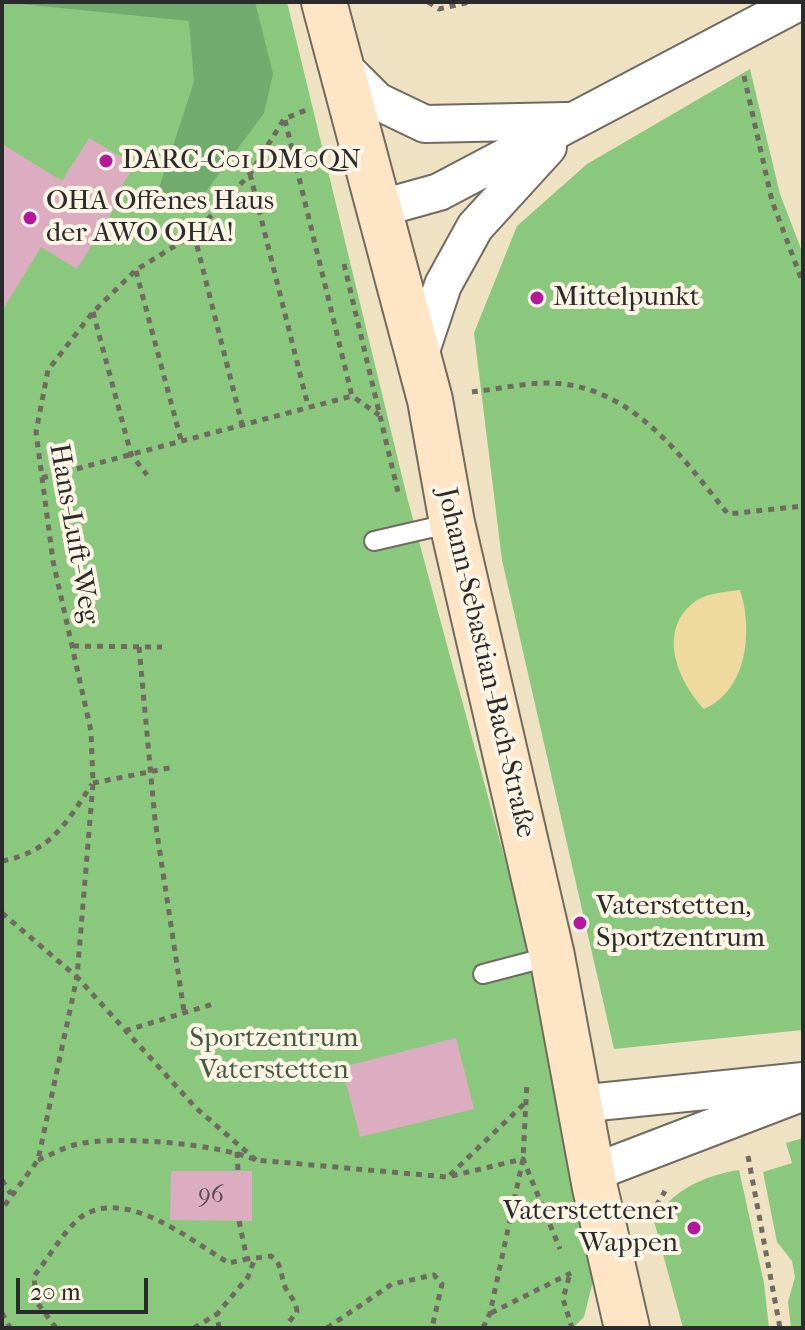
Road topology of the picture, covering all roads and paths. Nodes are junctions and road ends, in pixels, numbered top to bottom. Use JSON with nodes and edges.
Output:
{"nodes":[{"id":1,"x":324,"y":2,"type":"edge"},
{"id":2,"x":428,"y":2,"type":"edge"},
{"id":3,"x":470,"y":2,"type":"edge"},
{"id":4,"x":799,"y":2,"type":"edge"},
{"id":5,"x":736,"y":36,"type":"junction"},
{"id":6,"x":343,"y":79,"type":"junction"},
{"id":7,"x":284,"y":119,"type":"junction"},
{"id":8,"x":575,"y":121,"type":"junction"},
{"id":9,"x":250,"y":174,"type":"junction"},
{"id":10,"x":378,"y":209,"type":"junction"},
{"id":11,"x":194,"y":234,"type":"junction"},
{"id":12,"x":136,"y":270,"type":"junction"},
{"id":13,"x":803,"y":283,"type":"edge"},
{"id":14,"x":93,"y":312,"type":"junction"},
{"id":15,"x":419,"y":357,"type":"junction"},
{"id":16,"x":467,"y":392,"type":"dead end"},
{"id":17,"x":352,"y":396,"type":"junction"},
{"id":18,"x":308,"y":406,"type":"junction"},
{"id":19,"x":377,"y":416,"type":"dead end"},
{"id":20,"x":242,"y":424,"type":"junction"},
{"id":21,"x":181,"y":440,"type":"junction"},
{"id":22,"x":131,"y":454,"type":"junction"},
{"id":23,"x":147,"y":475,"type":"dead end"},
{"id":24,"x":42,"y":478,"type":"junction"},
{"id":25,"x":803,"y":506,"type":"edge"},
{"id":26,"x":452,"y":523,"type":"junction"},
{"id":27,"x":374,"y":541,"type":"dead end"},
{"id":28,"x":73,"y":646,"type":"junction"},
{"id":29,"x":139,"y":647,"type":"junction"},
{"id":30,"x":162,"y":647,"type":"dead end"},
{"id":31,"x":174,"y":767,"type":"dead end"},
{"id":32,"x":150,"y":772,"type":"junction"},
{"id":33,"x":93,"y":783,"type":"junction"},
{"id":34,"x":2,"y":861,"type":"edge"},
{"id":35,"x":2,"y":913,"type":"edge"},
{"id":36,"x":552,"y":956,"type":"junction"},
{"id":37,"x":483,"y":974,"type":"dead end"},
{"id":38,"x":77,"y":977,"type":"junction"},
{"id":39,"x":216,"y":1003,"type":"dead end"},
{"id":40,"x":184,"y":1011,"type":"junction"},
{"id":41,"x":125,"y":1031,"type":"junction"},
{"id":42,"x":526,"y":1068,"type":"dead end"},
{"id":43,"x":803,"y":1081,"type":"edge"},
{"id":44,"x":803,"y":1092,"type":"edge"},
{"id":45,"x":527,"y":1101,"type":"junction"},
{"id":46,"x":578,"y":1104,"type":"junction"},
{"id":47,"x":237,"y":1152,"type":"junction"},
{"id":48,"x":523,"y":1159,"type":"junction"},
{"id":49,"x":38,"y":1160,"type":"junction"},
{"id":50,"x":256,"y":1160,"type":"junction"},
{"id":51,"x":734,"y":1162,"type":"dead end"},
{"id":52,"x":238,"y":1171,"type":"dead end"},
{"id":53,"x":592,"y":1173,"type":"junction"},
{"id":54,"x":447,"y":1177,"type":"junction"},
{"id":55,"x":2,"y":1180,"type":"edge"},
{"id":56,"x":669,"y":1188,"type":"dead end"},
{"id":57,"x":11,"y":1194,"type":"junction"},
{"id":58,"x":2,"y":1209,"type":"edge"},
{"id":59,"x":239,"y":1221,"type":"dead end"},
{"id":60,"x":650,"y":1223,"type":"dead end"},
{"id":61,"x":255,"y":1258,"type":"junction"},
{"id":62,"x":247,"y":1259,"type":"junction"},
{"id":63,"x":611,"y":1263,"type":"junction"},
{"id":64,"x":570,"y":1273,"type":"junction"},
{"id":65,"x":2,"y":1313,"type":"edge"},
{"id":66,"x":490,"y":1313,"type":"junction"},
{"id":67,"x":217,"y":1314,"type":"junction"},
{"id":68,"x":10,"y":1328,"type":"edge"},
{"id":69,"x":56,"y":1328,"type":"edge"},
{"id":70,"x":194,"y":1328,"type":"edge"},
{"id":71,"x":219,"y":1328,"type":"edge"},
{"id":72,"x":290,"y":1328,"type":"edge"},
{"id":73,"x":327,"y":1328,"type":"edge"},
{"id":74,"x":432,"y":1328,"type":"edge"},
{"id":75,"x":483,"y":1328,"type":"edge"},
{"id":76,"x":572,"y":1328,"type":"edge"},
{"id":77,"x":627,"y":1328,"type":"edge"},
{"id":78,"x":780,"y":1328,"type":"edge"}],
"edges":[{"from":1,"to":6,"type":"street","name":"Johann-Sebastian-Bach-Straße"},
{"from":2,"to":3,"type":"path"},
{"from":4,"to":5,"type":"street"},
{"from":5,"to":8,"type":"street"},
{"from":5,"to":13,"type":"path"},
{"from":6,"to":7,"type":"path"},
{"from":6,"to":8,"type":"street"},
{"from":6,"to":10,"type":"street","name":"Johann-Sebastian-Bach-Straße"},
{"from":7,"to":9,"type":"path","name":"Hans-Luft-Weg"},
{"from":7,"to":17,"type":"path"},
{"from":8,"to":10,"type":"street"},
{"from":8,"to":15,"type":"street"},
{"from":9,"to":11,"type":"path","name":"Hans-Luft-Weg"},
{"from":9,"to":18,"type":"path"},
{"from":10,"to":15,"type":"street","name":"Johann-Sebastian-Bach-Straße"},
{"from":11,"to":12,"type":"path","name":"Hans-Luft-Weg"},
{"from":11,"to":20,"type":"path"},
{"from":12,"to":14,"type":"path","name":"Hans-Luft-Weg"},
{"from":12,"to":21,"type":"path"},
{"from":14,"to":22,"type":"path"},
{"from":14,"to":24,"type":"path","name":"Hans-Luft-Weg"},
{"from":15,"to":26,"type":"street","name":"Johann-Sebastian-Bach-Straße"},
{"from":16,"to":25,"type":"path"},
{"from":17,"to":18,"type":"path"},
{"from":17,"to":19,"type":"path"},
{"from":18,"to":20,"type":"path"},
{"from":20,"to":21,"type":"path"},
{"from":21,"to":22,"type":"path"},
{"from":22,"to":23,"type":"path"},
{"from":22,"to":24,"type":"path"},
{"from":24,"to":28,"type":"path","name":"Hans-Luft-Weg"},
{"from":26,"to":27,"type":"lane"},
{"from":26,"to":36,"type":"street","name":"Johann-Sebastian-Bach-Straße"},
{"from":28,"to":29,"type":"path"},
{"from":28,"to":33,"type":"path","name":"Hans-Luft-Weg"},
{"from":29,"to":30,"type":"path"},
{"from":29,"to":32,"type":"path"},
{"from":31,"to":32,"type":"path"},
{"from":32,"to":33,"type":"path"},
{"from":32,"to":40,"type":"path"},
{"from":33,"to":34,"type":"path"},
{"from":33,"to":38,"type":"path","name":"Hans-Luft-Weg"},
{"from":35,"to":38,"type":"path"},
{"from":36,"to":37,"type":"lane"},
{"from":36,"to":46,"type":"street","name":"Johann-Sebastian-Bach-Straße"},
{"from":38,"to":41,"type":"path"},
{"from":38,"to":49,"type":"path","name":"Hans-Luft-Weg"},
{"from":39,"to":40,"type":"path"},
{"from":40,"to":41,"type":"path"},
{"from":41,"to":50,"type":"path"},
{"from":42,"to":45,"type":"path"},
{"from":43,"to":46,"type":"street"},
{"from":44,"to":53,"type":"street"},
{"from":45,"to":48,"type":"path"},
{"from":45,"to":54,"type":"path"},
{"from":46,"to":53,"type":"street","name":"Johann-Sebastian-Bach-Straße"},
{"from":47,"to":49,"type":"path"},
{"from":47,"to":50,"type":"path"},
{"from":47,"to":52,"type":"path"},
{"from":48,"to":54,"type":"path"},
{"from":48,"to":64,"type":"path"},
{"from":48,"to":66,"type":"path"},
{"from":49,"to":57,"type":"path","name":"Hans-Luft-Weg"},
{"from":50,"to":54,"type":"path"},
{"from":51,"to":78,"type":"path"},
{"from":53,"to":63,"type":"street","name":"Johann-Sebastian-Bach-Straße"},
{"from":55,"to":57,"type":"path"},
{"from":56,"to":60,"type":"path"},
{"from":57,"to":58,"type":"path","name":"Hans-Luft-Weg"},
{"from":59,"to":62,"type":"path"},
{"from":61,"to":62,"type":"path"},
{"from":61,"to":67,"type":"path"},
{"from":61,"to":72,"type":"path"},
{"from":62,"to":69,"type":"path"},
{"from":63,"to":64,"type":"path"},
{"from":63,"to":77,"type":"street","name":"Johann-Sebastian-Bach-Straße"},
{"from":64,"to":66,"type":"path"},
{"from":64,"to":76,"type":"path"},
{"from":65,"to":68,"type":"path"},
{"from":66,"to":75,"type":"path"},
{"from":67,"to":70,"type":"path"},
{"from":67,"to":71,"type":"path"},
{"from":73,"to":74,"type":"path"}]}
